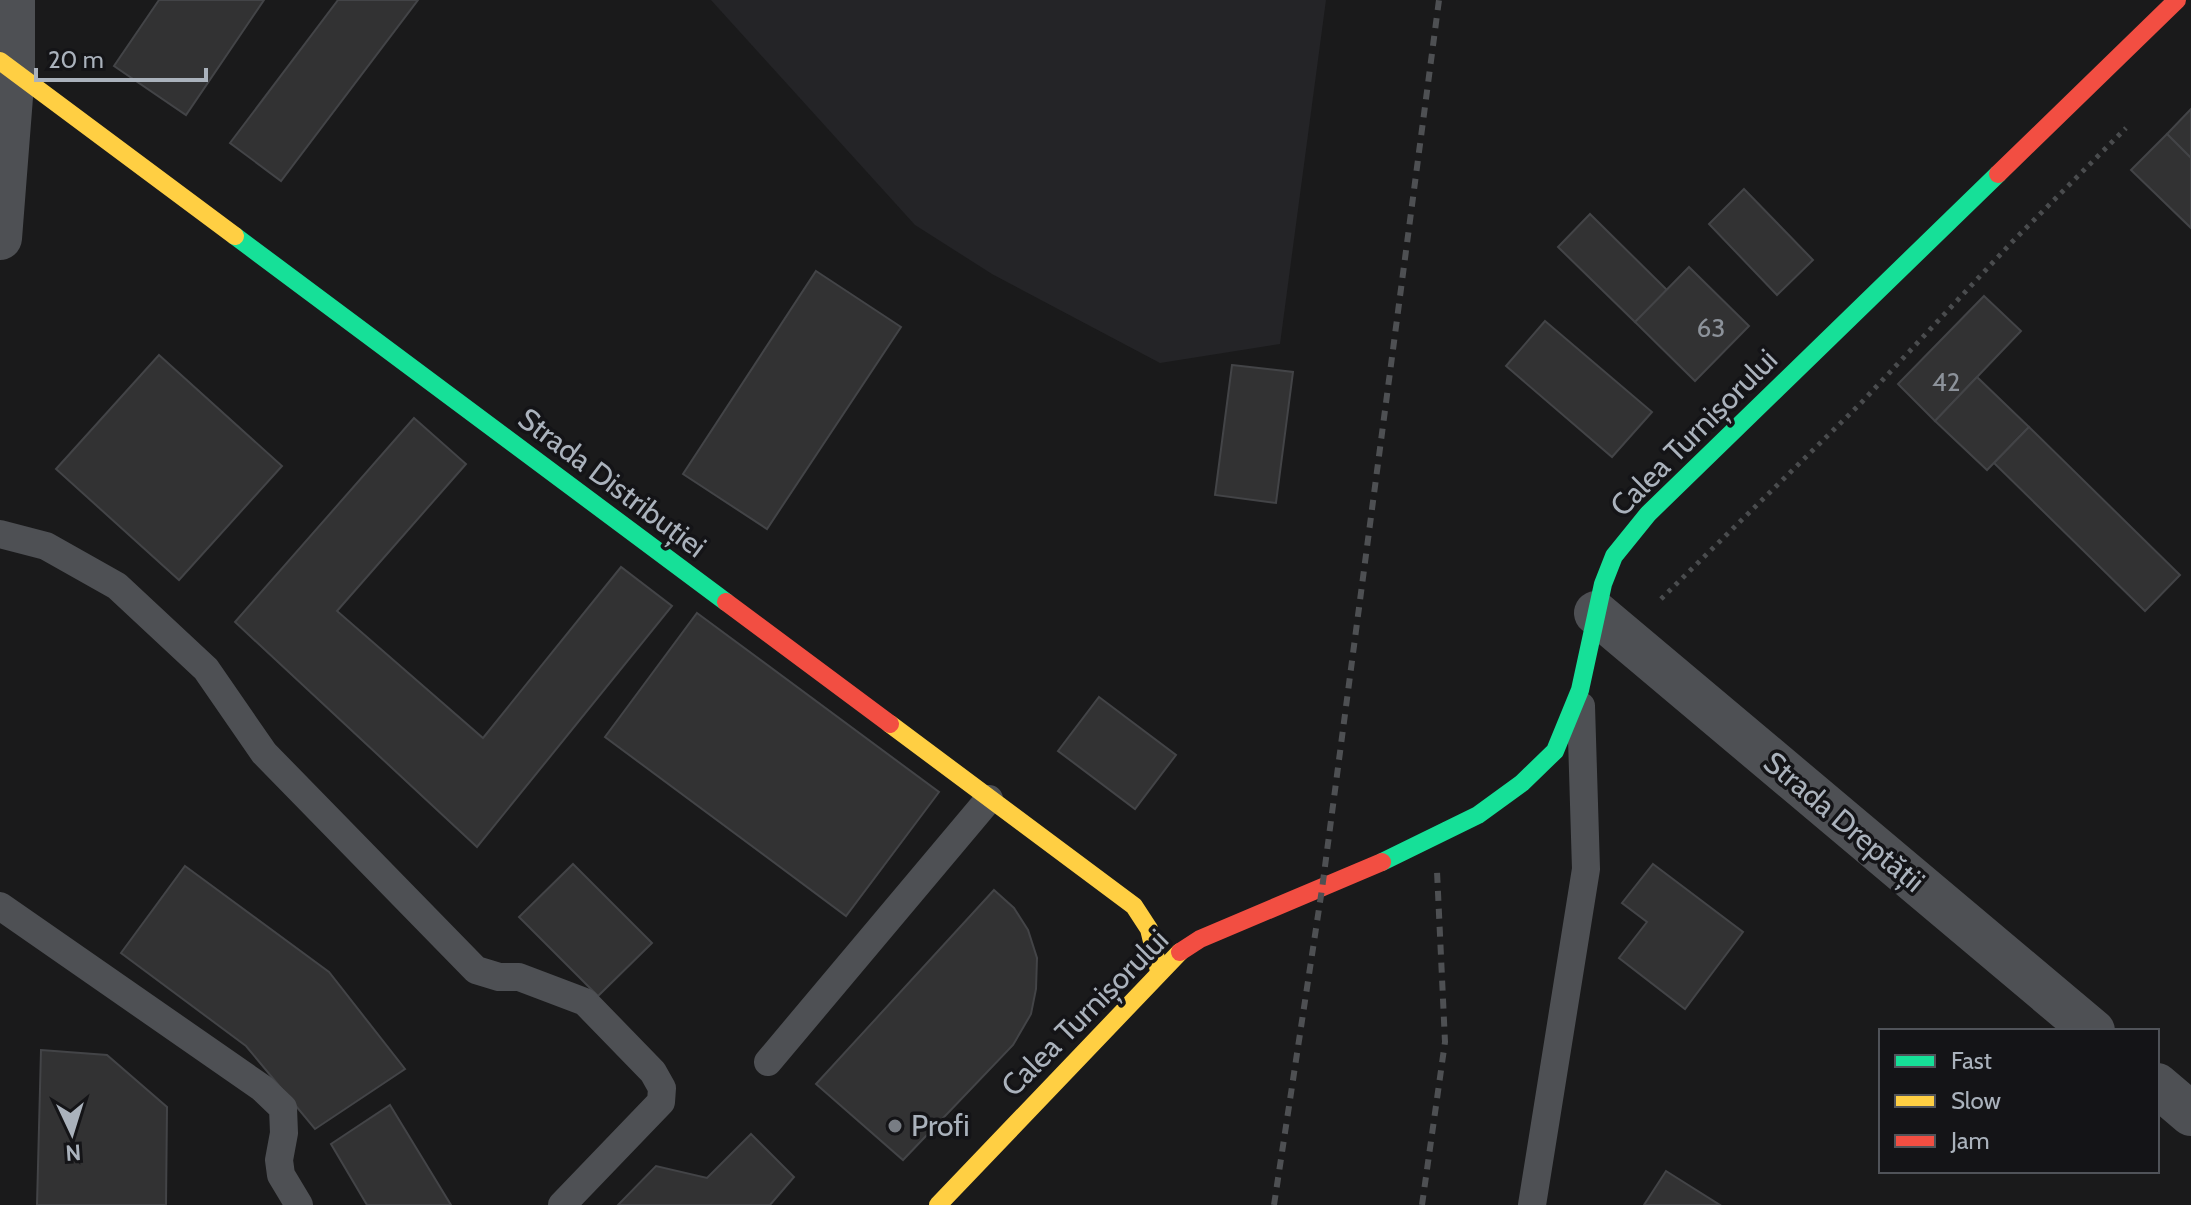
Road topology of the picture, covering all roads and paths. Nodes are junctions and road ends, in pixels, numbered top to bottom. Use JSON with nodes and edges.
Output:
{"nodes":[{"id":1,"x":13,"y":0,"type":"edge"},
{"id":2,"x":2177,"y":0,"type":"edge"},
{"id":3,"x":6,"y":66,"type":"edge"},
{"id":4,"x":2135,"y":118,"type":"dead end"},
{"id":5,"x":0,"y":238,"type":"edge"},
{"id":6,"x":0,"y":534,"type":"edge"},
{"id":7,"x":1610,"y":625,"type":"junction"},
{"id":8,"x":1580,"y":690,"type":"junction"},
{"id":9,"x":989,"y":799,"type":"junction"},
{"id":10,"x":0,"y":906,"type":"edge"},
{"id":11,"x":1159,"y":971,"type":"junction"},
{"id":12,"x":2091,"y":1029,"type":"edge"},
{"id":13,"x":768,"y":1062,"type":"dead end"},
{"id":14,"x":2159,"y":1087,"type":"edge"},
{"id":15,"x":2191,"y":1114,"type":"edge"},
{"id":16,"x":299,"y":1205,"type":"edge"},
{"id":17,"x":562,"y":1205,"type":"edge"},
{"id":18,"x":938,"y":1205,"type":"edge"},
{"id":19,"x":1532,"y":1205,"type":"edge"}],
"edges":[{"from":1,"to":3,"type":"street"},
{"from":2,"to":7,"type":"street","name":"Calea Turnișorului"},
{"from":3,"to":5,"type":"street"},
{"from":3,"to":9,"type":"street","name":"Strada Distribuției"},
{"from":4,"to":7,"type":"path"},
{"from":6,"to":17,"type":"lane"},
{"from":7,"to":8,"type":"street","name":"Calea Turnișorului"},
{"from":7,"to":12,"type":"street","name":"Strada Dreptății"},
{"from":8,"to":11,"type":"street","name":"Calea Turnișorului"},
{"from":8,"to":19,"type":"lane"},
{"from":9,"to":11,"type":"street","name":"Strada Distribuției"},
{"from":9,"to":13,"type":"lane"},
{"from":10,"to":16,"type":"lane"},
{"from":11,"to":18,"type":"street","name":"Calea Turnișorului"},
{"from":14,"to":15,"type":"street"}]}
